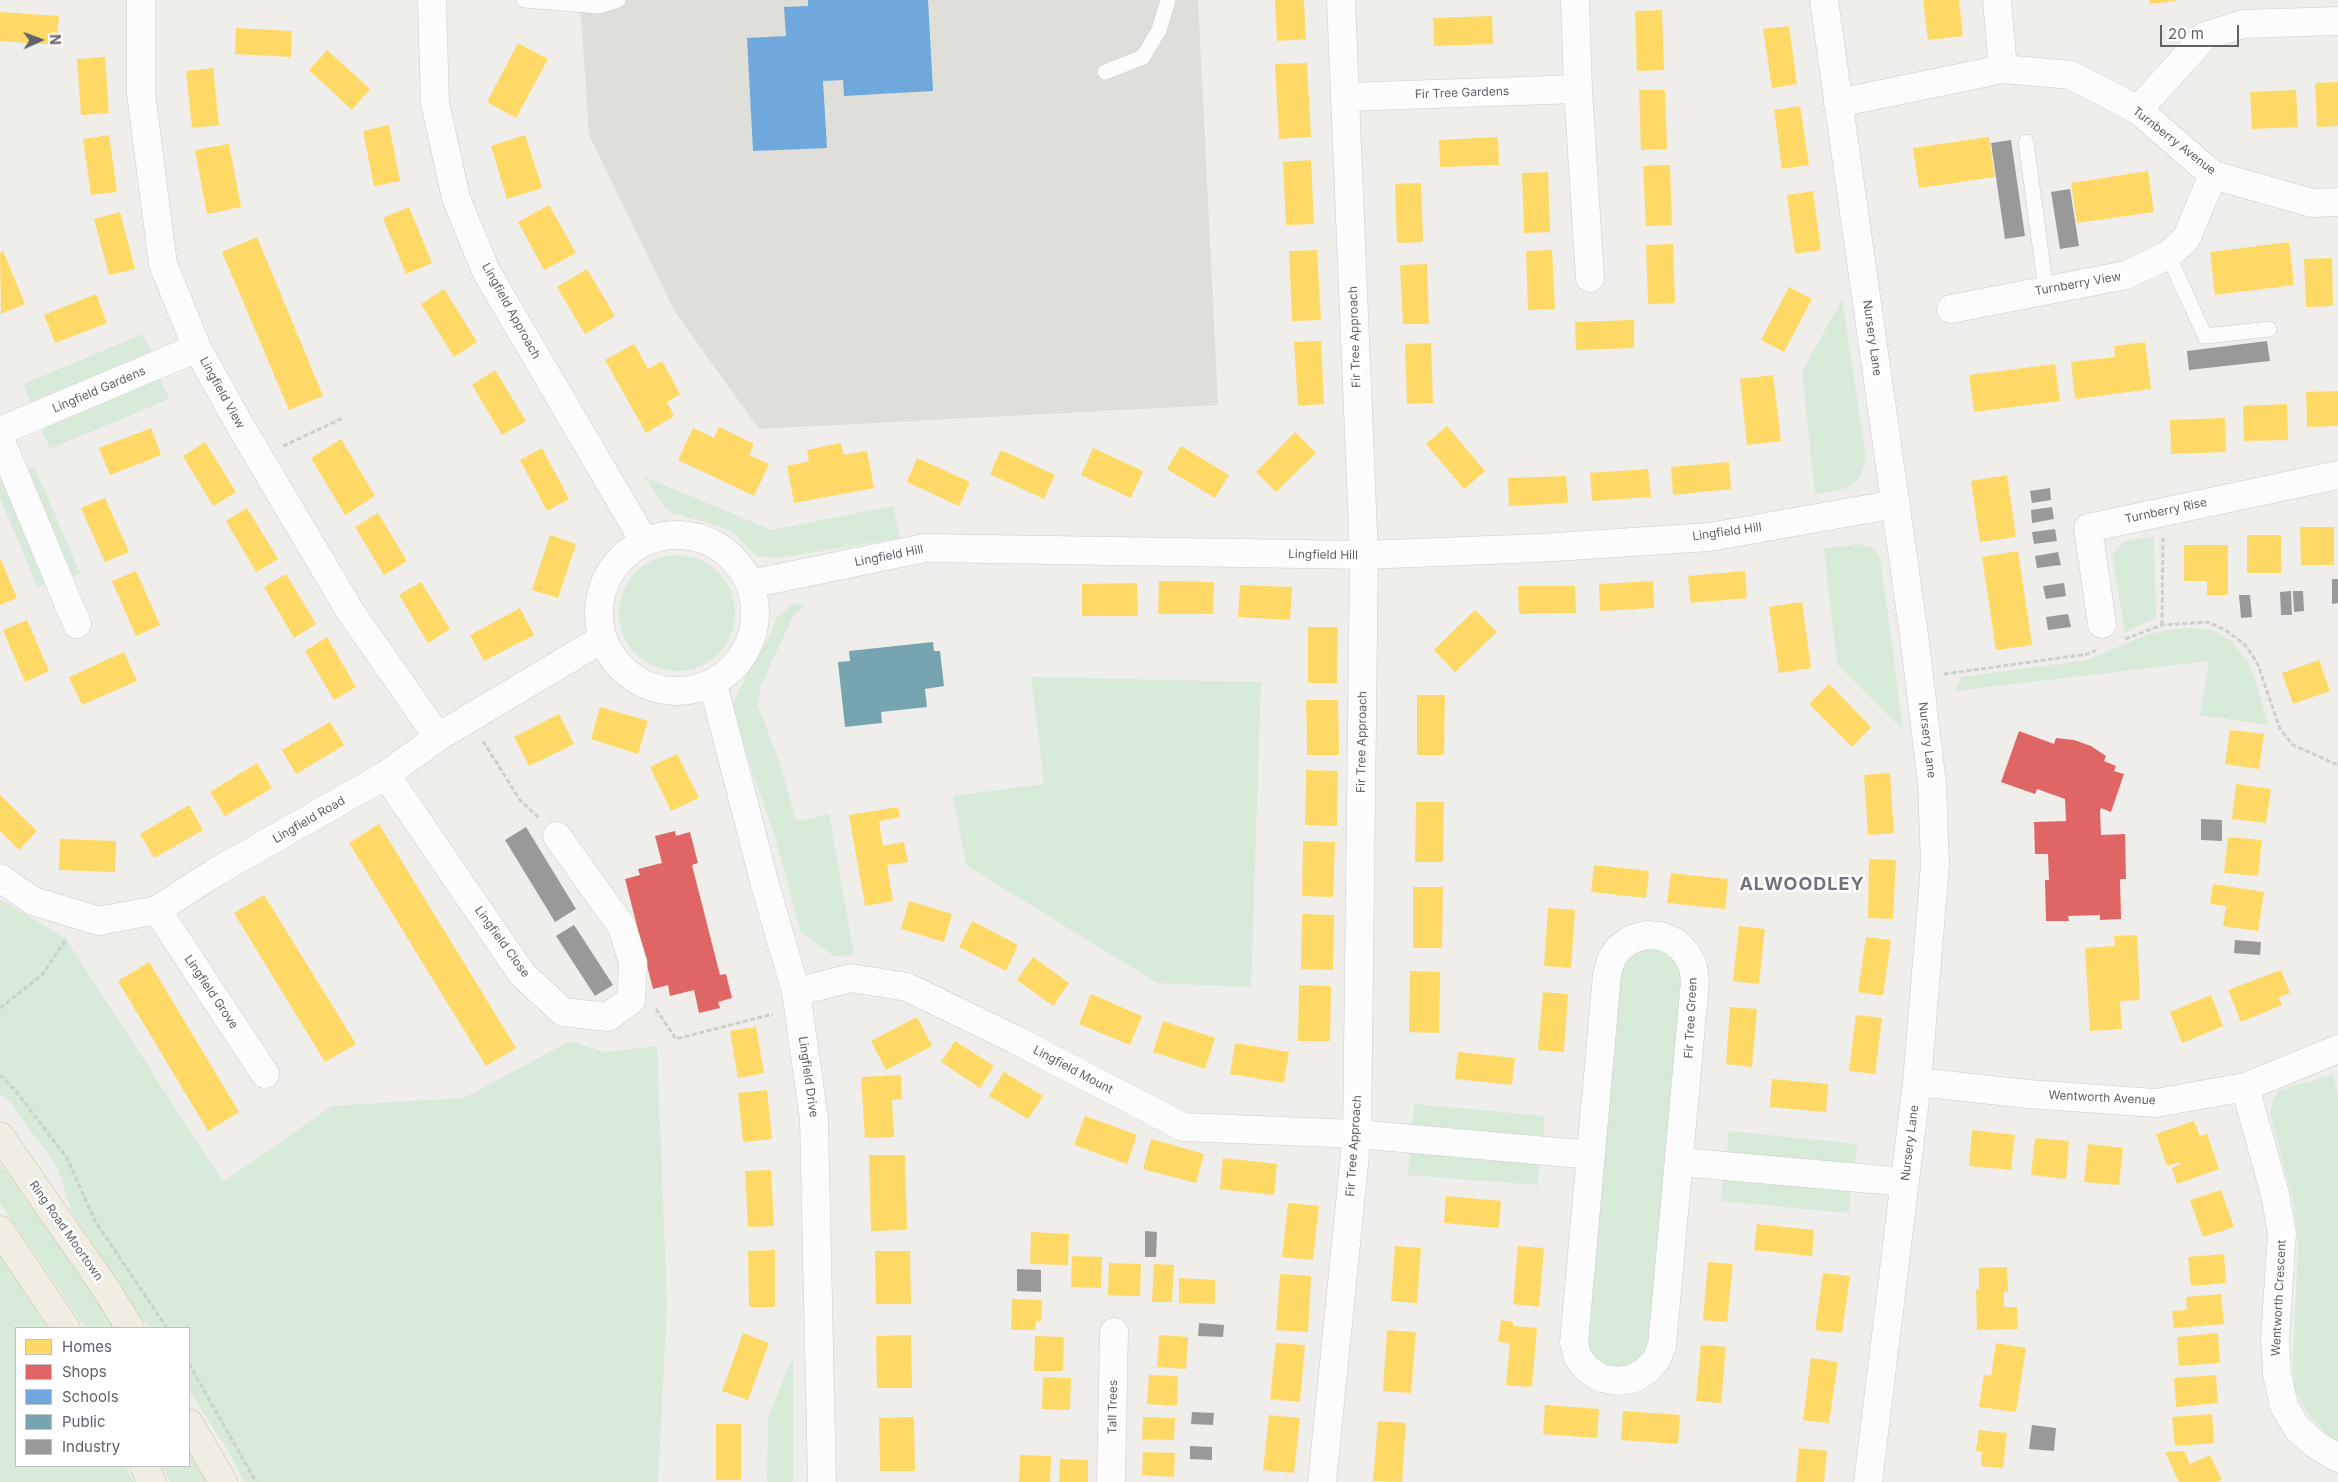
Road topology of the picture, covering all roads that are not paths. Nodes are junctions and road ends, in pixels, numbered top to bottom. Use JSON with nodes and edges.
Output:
{"nodes":[{"id":1,"x":141,"y":0,"type":"edge"},
{"id":2,"x":432,"y":0,"type":"edge"},
{"id":3,"x":524,"y":0,"type":"edge"},
{"id":4,"x":618,"y":0,"type":"edge"},
{"id":5,"x":1168,"y":0,"type":"edge"},
{"id":6,"x":1341,"y":0,"type":"edge"},
{"id":7,"x":1575,"y":0,"type":"edge"},
{"id":8,"x":1824,"y":0,"type":"edge"},
{"id":9,"x":1997,"y":0,"type":"edge"},
{"id":10,"x":2338,"y":21,"type":"edge"},
{"id":11,"x":2003,"y":69,"type":"junction"},
{"id":12,"x":1105,"y":72,"type":"dead end"},
{"id":13,"x":1578,"y":90,"type":"junction"},
{"id":14,"x":1345,"y":97,"type":"junction"},
{"id":15,"x":1838,"y":103,"type":"junction"},
{"id":16,"x":2138,"y":110,"type":"junction"},
{"id":17,"x":2026,"y":142,"type":"dead end"},
{"id":18,"x":2212,"y":174,"type":"junction"},
{"id":19,"x":2338,"y":202,"type":"edge"},
{"id":20,"x":2168,"y":255,"type":"junction"},
{"id":21,"x":1590,"y":278,"type":"dead end"},
{"id":22,"x":2046,"y":290,"type":"junction"},
{"id":23,"x":1951,"y":310,"type":"dead end"},
{"id":24,"x":2269,"y":329,"type":"dead end"},
{"id":25,"x":197,"y":348,"type":"junction"},
{"id":26,"x":0,"y":431,"type":"edge"},
{"id":27,"x":0,"y":439,"type":"edge"},
{"id":28,"x":2338,"y":475,"type":"edge"},
{"id":29,"x":1896,"y":504,"type":"junction"},
{"id":30,"x":644,"y":541,"type":"junction"},
{"id":31,"x":1364,"y":556,"type":"junction"},
{"id":32,"x":750,"y":584,"type":"junction"},
{"id":33,"x":77,"y":624,"type":"dead end"},
{"id":34,"x":2107,"y":638,"type":"road end"},
{"id":35,"x":602,"y":639,"type":"junction"},
{"id":36,"x":713,"y":684,"type":"junction"},
{"id":37,"x":438,"y":737,"type":"junction"},
{"id":38,"x":386,"y":775,"type":"junction"},
{"id":39,"x":557,"y":836,"type":"road end"},
{"id":40,"x":0,"y":878,"type":"edge"},
{"id":41,"x":156,"y":910,"type":"junction"},
{"id":42,"x":797,"y":1000,"type":"junction"},
{"id":43,"x":2338,"y":1049,"type":"edge"},
{"id":44,"x":265,"y":1074,"type":"dead end"},
{"id":45,"x":1918,"y":1082,"type":"junction"},
{"id":46,"x":2245,"y":1087,"type":"junction"},
{"id":47,"x":1358,"y":1134,"type":"junction"},
{"id":48,"x":0,"y":1136,"type":"edge"},
{"id":49,"x":1591,"y":1155,"type":"junction"},
{"id":50,"x":1680,"y":1162,"type":"junction"},
{"id":51,"x":1905,"y":1182,"type":"junction"},
{"id":52,"x":0,"y":1230,"type":"edge"},
{"id":53,"x":65,"y":1327,"type":"edge"},
{"id":54,"x":129,"y":1327,"type":"edge"},
{"id":55,"x":1114,"y":1332,"type":"dead end"},
{"id":56,"x":190,"y":1426,"type":"edge"},
{"id":57,"x":2338,"y":1458,"type":"edge"},
{"id":58,"x":144,"y":1467,"type":"edge"},
{"id":59,"x":152,"y":1482,"type":"edge"},
{"id":60,"x":222,"y":1482,"type":"edge"},
{"id":61,"x":822,"y":1482,"type":"edge"},
{"id":62,"x":1111,"y":1482,"type":"edge"},
{"id":63,"x":1322,"y":1482,"type":"edge"},
{"id":64,"x":1868,"y":1482,"type":"edge"}],
"edges":[{"from":1,"to":25,"type":"street","name":"Lingfield View"},
{"from":2,"to":30,"type":"street","name":"Lingfield Approach"},
{"from":3,"to":4,"type":"lane"},
{"from":5,"to":12,"type":"lane"},
{"from":6,"to":14,"type":"street","name":"Fir Tree Approach"},
{"from":7,"to":13,"type":"street"},
{"from":8,"to":15,"type":"street","name":"Nursery Lane"},
{"from":9,"to":11,"type":"street"},
{"from":10,"to":16,"type":"street"},
{"from":11,"to":15,"type":"street","name":"Turnberry Avenue"},
{"from":11,"to":16,"type":"street","name":"Turnberry Avenue"},
{"from":13,"to":14,"type":"street","name":"Fir Tree Gardens"},
{"from":13,"to":21,"type":"street"},
{"from":14,"to":31,"type":"street","name":"Fir Tree Approach"},
{"from":15,"to":29,"type":"street","name":"Nursery Lane"},
{"from":16,"to":18,"type":"street","name":"Turnberry Avenue"},
{"from":17,"to":22,"type":"lane"},
{"from":18,"to":19,"type":"street","name":"Turnberry Avenue"},
{"from":18,"to":20,"type":"street","name":"Turnberry View"},
{"from":20,"to":22,"type":"street","name":"Turnberry View"},
{"from":20,"to":24,"type":"lane"},
{"from":22,"to":23,"type":"street","name":"Turnberry View"},
{"from":25,"to":26,"type":"street","name":"Lingfield Gardens"},
{"from":25,"to":37,"type":"street","name":"Lingfield View"},
{"from":27,"to":33,"type":"street"},
{"from":28,"to":34,"type":"street","name":"Turnberry Rise"},
{"from":29,"to":31,"type":"street","name":"Lingfield Hill"},
{"from":29,"to":45,"type":"street","name":"Nursery Lane"},
{"from":30,"to":32,"type":"street"},
{"from":30,"to":35,"type":"street"},
{"from":31,"to":32,"type":"street","name":"Lingfield Hill"},
{"from":31,"to":47,"type":"street","name":"Fir Tree Approach"},
{"from":32,"to":36,"type":"street"},
{"from":35,"to":36,"type":"street"},
{"from":35,"to":37,"type":"street","name":"Lingfield Road"},
{"from":36,"to":42,"type":"street","name":"Lingfield Drive"},
{"from":37,"to":38,"type":"street","name":"Lingfield Road"},
{"from":38,"to":39,"type":"street","name":"Lingfield Close"},
{"from":38,"to":41,"type":"street","name":"Lingfield Road"},
{"from":40,"to":41,"type":"street","name":"Lingfield Road"},
{"from":41,"to":44,"type":"street","name":"Lingfield Grove"},
{"from":42,"to":47,"type":"street","name":"Lingfield Mount"},
{"from":42,"to":61,"type":"street","name":"Lingfield Drive"},
{"from":43,"to":46,"type":"street","name":"Wentworth Avenue"},
{"from":45,"to":46,"type":"street","name":"Wentworth Avenue"},
{"from":45,"to":51,"type":"street","name":"Nursery Lane"},
{"from":46,"to":57,"type":"street","name":"Wentworth Crescent"},
{"from":47,"to":49,"type":"street","name":"Lingfield Mount"},
{"from":47,"to":63,"type":"street","name":"Fir Tree Approach"},
{"from":48,"to":54,"type":"highway","name":"Ring Road Moortown"},
{"from":49,"to":50,"type":"street","name":"Fir Tree Green"},
{"from":49,"to":50,"type":"street","name":"Fir Tree Green"},
{"from":50,"to":51,"type":"street"},
{"from":51,"to":64,"type":"street","name":"Nursery Lane"},
{"from":52,"to":53,"type":"highway"},
{"from":55,"to":62,"type":"street","name":"Tall Trees"},
{"from":56,"to":60,"type":"highway"},
{"from":58,"to":59,"type":"highway"}]}
